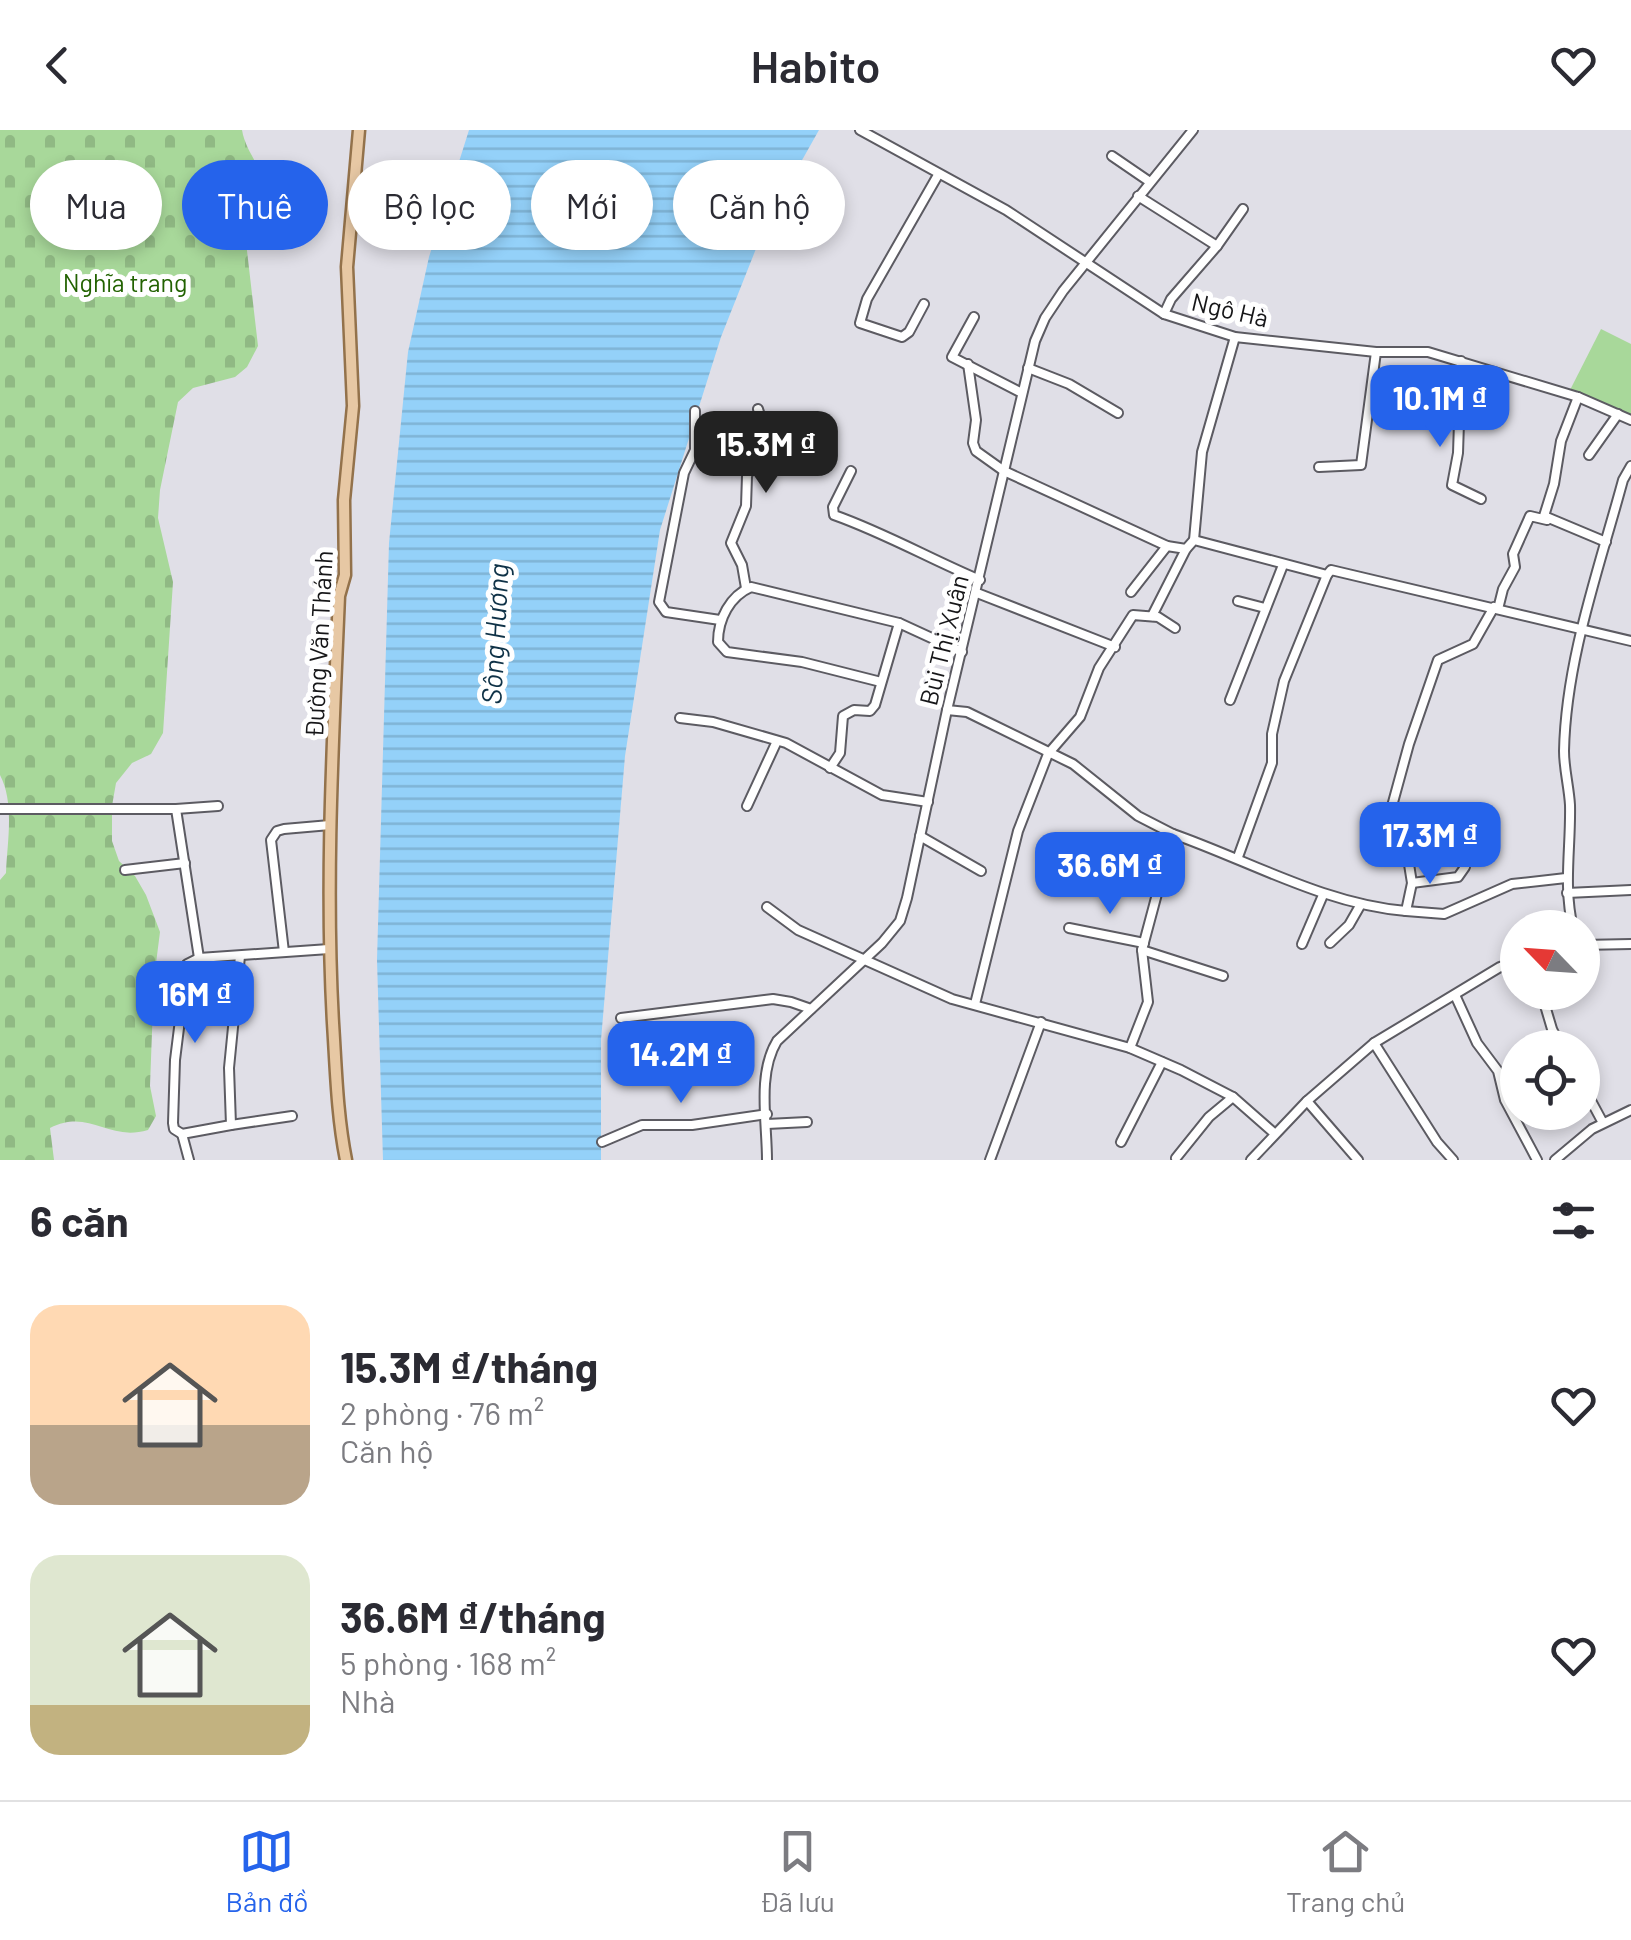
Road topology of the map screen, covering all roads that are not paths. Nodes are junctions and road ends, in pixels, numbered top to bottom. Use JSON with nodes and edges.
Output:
{"nodes":[{"id":1,"x":359,"y":130,"type":"edge"},
{"id":2,"x":860,"y":130,"type":"edge"},
{"id":3,"x":1176,"y":130,"type":"edge"},
{"id":4,"x":1190,"y":133,"type":"edge"},
{"id":5,"x":1112,"y":156,"type":"dead end"},
{"id":6,"x":938,"y":175,"type":"junction"},
{"id":7,"x":1150,"y":182,"type":"junction"},
{"id":8,"x":1138,"y":196,"type":"junction"},
{"id":9,"x":1243,"y":208,"type":"dead end"},
{"id":10,"x":1217,"y":246,"type":"junction"},
{"id":11,"x":1085,"y":262,"type":"junction"},
{"id":12,"x":924,"y":304,"type":"dead end"},
{"id":13,"x":1164,"y":314,"type":"junction"},
{"id":14,"x":974,"y":317,"type":"dead end"},
{"id":15,"x":1236,"y":337,"type":"junction"},
{"id":16,"x":1376,"y":352,"type":"junction"},
{"id":17,"x":1461,"y":360,"type":"junction"},
{"id":18,"x":968,"y":364,"type":"junction"},
{"id":19,"x":1028,"y":368,"type":"junction"},
{"id":20,"x":1022,"y":393,"type":"junction"},
{"id":21,"x":1578,"y":398,"type":"junction"},
{"id":22,"x":758,"y":410,"type":"dead end"},
{"id":23,"x":695,"y":411,"type":"dead end"},
{"id":24,"x":1118,"y":414,"type":"dead end"},
{"id":25,"x":1618,"y":414,"type":"junction"},
{"id":26,"x":1631,"y":420,"type":"edge"},
{"id":27,"x":1590,"y":455,"type":"dead end"},
{"id":28,"x":1318,"y":466,"type":"dead end"},
{"id":29,"x":1631,"y":466,"type":"edge"},
{"id":30,"x":851,"y":471,"type":"dead end"},
{"id":31,"x":1004,"y":471,"type":"junction"},
{"id":32,"x":1481,"y":498,"type":"dead end"},
{"id":33,"x":1547,"y":520,"type":"junction"},
{"id":34,"x":1194,"y":540,"type":"junction"},
{"id":35,"x":1606,"y":542,"type":"junction"},
{"id":36,"x":1168,"y":546,"type":"junction"},
{"id":37,"x":1186,"y":549,"type":"junction"},
{"id":38,"x":1283,"y":565,"type":"junction"},
{"id":39,"x":1326,"y":575,"type":"junction"},
{"id":40,"x":980,"y":580,"type":"junction"},
{"id":41,"x":746,"y":588,"type":"junction"},
{"id":42,"x":1131,"y":592,"type":"dead end"},
{"id":43,"x":977,"y":593,"type":"junction"},
{"id":44,"x":1238,"y":601,"type":"dead end"},
{"id":45,"x":1266,"y":608,"type":"junction"},
{"id":46,"x":1496,"y":608,"type":"junction"},
{"id":47,"x":1152,"y":616,"type":"junction"},
{"id":48,"x":720,"y":620,"type":"junction"},
{"id":49,"x":898,"y":623,"type":"junction"},
{"id":50,"x":1175,"y":628,"type":"dead end"},
{"id":51,"x":1581,"y":630,"type":"junction"},
{"id":52,"x":1631,"y":641,"type":"edge"},
{"id":53,"x":1115,"y":647,"type":"junction"},
{"id":54,"x":962,"y":652,"type":"junction"},
{"id":55,"x":881,"y":682,"type":"junction"},
{"id":56,"x":1230,"y":700,"type":"dead end"},
{"id":57,"x":947,"y":710,"type":"junction"},
{"id":58,"x":680,"y":718,"type":"dead end"},
{"id":59,"x":777,"y":740,"type":"junction"},
{"id":60,"x":1048,"y":754,"type":"junction"},
{"id":61,"x":830,"y":768,"type":"junction"},
{"id":62,"x":928,"y":802,"type":"junction"},
{"id":63,"x":218,"y":806,"type":"dead end"},
{"id":64,"x":747,"y":806,"type":"dead end"},
{"id":65,"x":0,"y":809,"type":"edge"},
{"id":66,"x":176,"y":809,"type":"junction"},
{"id":67,"x":330,"y":825,"type":"junction"},
{"id":68,"x":1173,"y":834,"type":"junction"},
{"id":69,"x":920,"y":836,"type":"junction"},
{"id":70,"x":1238,"y":857,"type":"junction"},
{"id":71,"x":185,"y":863,"type":"junction"},
{"id":72,"x":1465,"y":867,"type":"dead end"},
{"id":73,"x":125,"y":870,"type":"dead end"},
{"id":74,"x":980,"y":871,"type":"dead end"},
{"id":75,"x":1566,"y":878,"type":"junction"},
{"id":76,"x":1412,"y":883,"type":"junction"},
{"id":77,"x":1631,"y":890,"type":"edge"},
{"id":78,"x":1567,"y":893,"type":"junction"},
{"id":79,"x":1323,"y":895,"type":"junction"},
{"id":80,"x":1360,"y":904,"type":"junction"},
{"id":81,"x":767,"y":908,"type":"dead end"},
{"id":82,"x":1570,"y":910,"type":"edge"},
{"id":83,"x":1406,"y":911,"type":"junction"},
{"id":84,"x":1069,"y":928,"type":"dead end"},
{"id":85,"x":1302,"y":944,"type":"dead end"},
{"id":86,"x":1330,"y":944,"type":"dead end"},
{"id":87,"x":1631,"y":944,"type":"edge"},
{"id":88,"x":1600,"y":945,"type":"edge"},
{"id":89,"x":1144,"y":946,"type":"junction"},
{"id":90,"x":329,"y":949,"type":"junction"},
{"id":91,"x":284,"y":952,"type":"junction"},
{"id":92,"x":240,"y":956,"type":"junction"},
{"id":93,"x":199,"y":958,"type":"junction"},
{"id":94,"x":865,"y":959,"type":"junction"},
{"id":95,"x":1500,"y":968,"type":"edge"},
{"id":96,"x":1223,"y":976,"type":"dead end"},
{"id":97,"x":1455,"y":995,"type":"junction"},
{"id":98,"x":975,"y":1004,"type":"junction"},
{"id":99,"x":811,"y":1010,"type":"junction"},
{"id":100,"x":622,"y":1018,"type":"dead end"},
{"id":101,"x":1041,"y":1022,"type":"junction"},
{"id":102,"x":1374,"y":1043,"type":"junction"},
{"id":103,"x":1130,"y":1048,"type":"junction"},
{"id":104,"x":1162,"y":1062,"type":"junction"},
{"id":105,"x":1232,"y":1097,"type":"junction"},
{"id":106,"x":1307,"y":1101,"type":"junction"},
{"id":107,"x":1631,"y":1110,"type":"edge"},
{"id":108,"x":767,"y":1114,"type":"junction"},
{"id":109,"x":292,"y":1116,"type":"dead end"},
{"id":110,"x":1600,"y":1117,"type":"edge"},
{"id":111,"x":807,"y":1122,"type":"dead end"},
{"id":112,"x":1603,"y":1123,"type":"junction"},
{"id":113,"x":768,"y":1124,"type":"junction"},
{"id":114,"x":230,"y":1125,"type":"junction"},
{"id":115,"x":1274,"y":1133,"type":"junction"},
{"id":116,"x":182,"y":1134,"type":"junction"},
{"id":117,"x":602,"y":1142,"type":"dead end"},
{"id":118,"x":1120,"y":1142,"type":"dead end"},
{"id":119,"x":1176,"y":1158,"type":"edge"},
{"id":120,"x":189,"y":1160,"type":"edge"},
{"id":121,"x":346,"y":1160,"type":"edge"},
{"id":122,"x":767,"y":1160,"type":"edge"},
{"id":123,"x":990,"y":1160,"type":"edge"},
{"id":124,"x":1250,"y":1160,"type":"edge"},
{"id":125,"x":1358,"y":1160,"type":"edge"},
{"id":126,"x":1454,"y":1160,"type":"edge"},
{"id":127,"x":1538,"y":1160,"type":"edge"},
{"id":128,"x":1555,"y":1160,"type":"edge"}],
"edges":[{"from":1,"to":67,"type":"main road","name":"Đường Văn Thánh"},
{"from":2,"to":6,"type":"street","name":"Ngô Hà"},
{"from":3,"to":4,"type":"street"},
{"from":4,"to":7,"type":"street","name":"Bùi Thị Xuân"},
{"from":5,"to":7,"type":"street"},
{"from":6,"to":11,"type":"street","name":"Ngô Hà"},
{"from":6,"to":12,"type":"street"},
{"from":7,"to":8,"type":"street","name":"Bùi Thị Xuân"},
{"from":8,"to":10,"type":"street"},
{"from":8,"to":11,"type":"street","name":"Bùi Thị Xuân"},
{"from":9,"to":10,"type":"street"},
{"from":10,"to":13,"type":"street"},
{"from":11,"to":13,"type":"street","name":"Ngô Hà"},
{"from":11,"to":19,"type":"street","name":"Bùi Thị Xuân"},
{"from":13,"to":15,"type":"street","name":"Ngô Hà"},
{"from":14,"to":18,"type":"street"},
{"from":15,"to":16,"type":"street","name":"Ngô Hà"},
{"from":15,"to":34,"type":"street"},
{"from":16,"to":17,"type":"street","name":"Ngô Hà"},
{"from":16,"to":28,"type":"street"},
{"from":17,"to":21,"type":"street","name":"Ngô Hà"},
{"from":17,"to":32,"type":"street"},
{"from":18,"to":20,"type":"street"},
{"from":18,"to":31,"type":"street"},
{"from":19,"to":20,"type":"street","name":"Bùi Thị Xuân"},
{"from":19,"to":24,"type":"street"},
{"from":20,"to":31,"type":"street","name":"Bùi Thị Xuân"},
{"from":21,"to":25,"type":"street","name":"Ngô Hà"},
{"from":21,"to":33,"type":"street"},
{"from":22,"to":41,"type":"street"},
{"from":23,"to":48,"type":"street"},
{"from":25,"to":26,"type":"street","name":"Ngô Hà"},
{"from":25,"to":27,"type":"street"},
{"from":29,"to":35,"type":"street"},
{"from":30,"to":40,"type":"street"},
{"from":31,"to":36,"type":"street"},
{"from":31,"to":40,"type":"street","name":"Bùi Thị Xuân"},
{"from":33,"to":35,"type":"street"},
{"from":33,"to":46,"type":"street"},
{"from":34,"to":37,"type":"street"},
{"from":34,"to":38,"type":"street"},
{"from":35,"to":51,"type":"street"},
{"from":36,"to":37,"type":"street"},
{"from":36,"to":42,"type":"street"},
{"from":37,"to":47,"type":"street"},
{"from":38,"to":39,"type":"street"},
{"from":38,"to":45,"type":"street"},
{"from":39,"to":46,"type":"street"},
{"from":39,"to":70,"type":"street"},
{"from":40,"to":43,"type":"street","name":"Bùi Thị Xuân"},
{"from":41,"to":48,"type":"street"},
{"from":41,"to":49,"type":"street"},
{"from":43,"to":53,"type":"street"},
{"from":43,"to":54,"type":"street","name":"Bùi Thị Xuân"},
{"from":44,"to":45,"type":"street"},
{"from":45,"to":56,"type":"street"},
{"from":46,"to":51,"type":"street"},
{"from":46,"to":76,"type":"street"},
{"from":47,"to":50,"type":"street"},
{"from":47,"to":53,"type":"street"},
{"from":48,"to":55,"type":"street"},
{"from":49,"to":54,"type":"street"},
{"from":49,"to":55,"type":"street"},
{"from":51,"to":52,"type":"street"},
{"from":51,"to":75,"type":"street"},
{"from":53,"to":60,"type":"street"},
{"from":54,"to":57,"type":"street","name":"Bùi Thị Xuân"},
{"from":55,"to":61,"type":"street"},
{"from":57,"to":60,"type":"street"},
{"from":57,"to":62,"type":"street","name":"Bùi Thị Xuân"},
{"from":58,"to":59,"type":"street"},
{"from":59,"to":61,"type":"street"},
{"from":59,"to":64,"type":"street"},
{"from":60,"to":68,"type":"street"},
{"from":60,"to":98,"type":"street"},
{"from":61,"to":62,"type":"street"},
{"from":62,"to":69,"type":"street","name":"Bùi Thị Xuân"},
{"from":63,"to":66,"type":"street"},
{"from":65,"to":66,"type":"street"},
{"from":66,"to":71,"type":"street"},
{"from":67,"to":90,"type":"main road","name":"Đường Văn Thánh"},
{"from":67,"to":91,"type":"street"},
{"from":68,"to":70,"type":"street"},
{"from":68,"to":89,"type":"street"},
{"from":69,"to":74,"type":"street"},
{"from":69,"to":94,"type":"street","name":"Bùi Thị Xuân"},
{"from":70,"to":79,"type":"street"},
{"from":71,"to":73,"type":"street"},
{"from":71,"to":93,"type":"street"},
{"from":72,"to":76,"type":"street"},
{"from":75,"to":78,"type":"street"},
{"from":75,"to":83,"type":"street"},
{"from":76,"to":83,"type":"street"},
{"from":77,"to":78,"type":"street"},
{"from":78,"to":82,"type":"street"},
{"from":79,"to":80,"type":"street"},
{"from":79,"to":85,"type":"street"},
{"from":80,"to":83,"type":"street"},
{"from":80,"to":86,"type":"street"},
{"from":81,"to":94,"type":"street"},
{"from":84,"to":89,"type":"street"},
{"from":87,"to":88,"type":"street"},
{"from":89,"to":96,"type":"street"},
{"from":89,"to":103,"type":"street"},
{"from":90,"to":91,"type":"street"},
{"from":90,"to":121,"type":"main road","name":"Đường Văn Thánh"},
{"from":91,"to":92,"type":"street"},
{"from":92,"to":93,"type":"street"},
{"from":92,"to":114,"type":"street"},
{"from":93,"to":116,"type":"street"},
{"from":94,"to":98,"type":"street"},
{"from":94,"to":99,"type":"street","name":"Bùi Thị Xuân"},
{"from":95,"to":97,"type":"street"},
{"from":97,"to":102,"type":"street"},
{"from":97,"to":127,"type":"street"},
{"from":98,"to":101,"type":"street"},
{"from":99,"to":100,"type":"street"},
{"from":99,"to":108,"type":"street","name":"Bùi Thị Xuân"},
{"from":101,"to":103,"type":"street"},
{"from":101,"to":123,"type":"street"},
{"from":102,"to":106,"type":"street"},
{"from":102,"to":126,"type":"street"},
{"from":103,"to":104,"type":"street"},
{"from":104,"to":105,"type":"street"},
{"from":104,"to":118,"type":"street"},
{"from":105,"to":115,"type":"street"},
{"from":105,"to":119,"type":"street"},
{"from":106,"to":115,"type":"street"},
{"from":106,"to":125,"type":"street"},
{"from":107,"to":112,"type":"street"},
{"from":108,"to":113,"type":"street","name":"Bùi Thị Xuân"},
{"from":108,"to":117,"type":"street"},
{"from":109,"to":114,"type":"street"},
{"from":110,"to":112,"type":"street"},
{"from":111,"to":113,"type":"street"},
{"from":112,"to":128,"type":"street"},
{"from":113,"to":122,"type":"street","name":"Bùi Thị Xuân"},
{"from":114,"to":116,"type":"street"},
{"from":115,"to":124,"type":"street"},
{"from":116,"to":120,"type":"street"}]}
